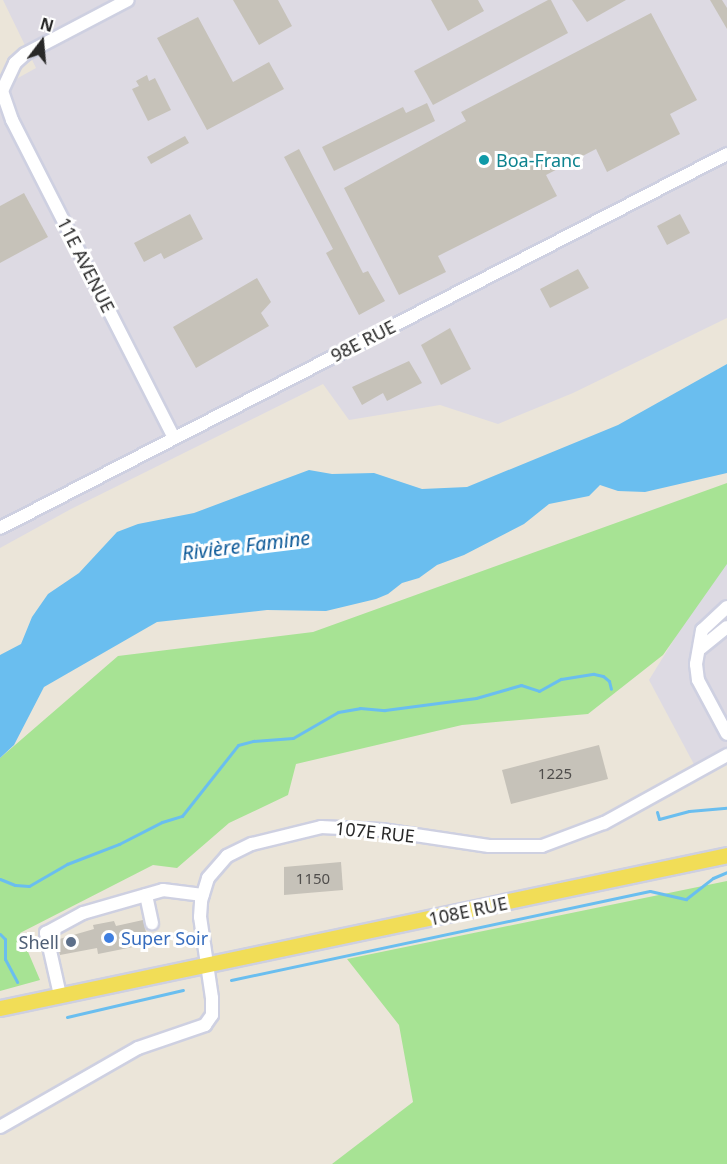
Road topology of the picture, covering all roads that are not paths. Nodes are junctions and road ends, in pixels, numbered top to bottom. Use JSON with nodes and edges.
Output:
{"nodes":[{"id":1,"x":128,"y":0,"type":"edge"},
{"id":2,"x":1,"y":91,"type":"edge"},
{"id":3,"x":727,"y":154,"type":"edge"},
{"id":4,"x":174,"y":438,"type":"junction"},
{"id":5,"x":0,"y":528,"type":"edge"},
{"id":6,"x":727,"y":607,"type":"edge"},
{"id":7,"x":727,"y":627,"type":"edge"},
{"id":8,"x":701,"y":648,"type":"junction"},
{"id":9,"x":727,"y":734,"type":"edge"},
{"id":10,"x":727,"y":755,"type":"edge"},
{"id":11,"x":727,"y":855,"type":"edge"},
{"id":12,"x":146,"y":895,"type":"junction"},
{"id":13,"x":203,"y":896,"type":"junction"},
{"id":14,"x":152,"y":923,"type":"dead end"},
{"id":15,"x":209,"y":964,"type":"junction"},
{"id":16,"x":60,"y":995,"type":"junction"},
{"id":17,"x":0,"y":1008,"type":"edge"},
{"id":18,"x":0,"y":1127,"type":"edge"}],
"edges":[{"from":1,"to":2,"type":"street"},
{"from":2,"to":4,"type":"street","name":"11E AVENUE"},
{"from":3,"to":4,"type":"street","name":"98E RUE"},
{"from":4,"to":5,"type":"street","name":"98E RUE"},
{"from":6,"to":8,"type":"street"},
{"from":7,"to":8,"type":"street"},
{"from":8,"to":9,"type":"street"},
{"from":10,"to":13,"type":"street","name":"107E RUE"},
{"from":11,"to":15,"type":"main road","name":"108E RUE"},
{"from":12,"to":13,"type":"street"},
{"from":12,"to":14,"type":"street"},
{"from":12,"to":16,"type":"street"},
{"from":13,"to":15,"type":"street","name":"107E RUE"},
{"from":15,"to":16,"type":"main road"},
{"from":15,"to":18,"type":"street","name":"107E RUE"},
{"from":16,"to":17,"type":"main road"}]}
